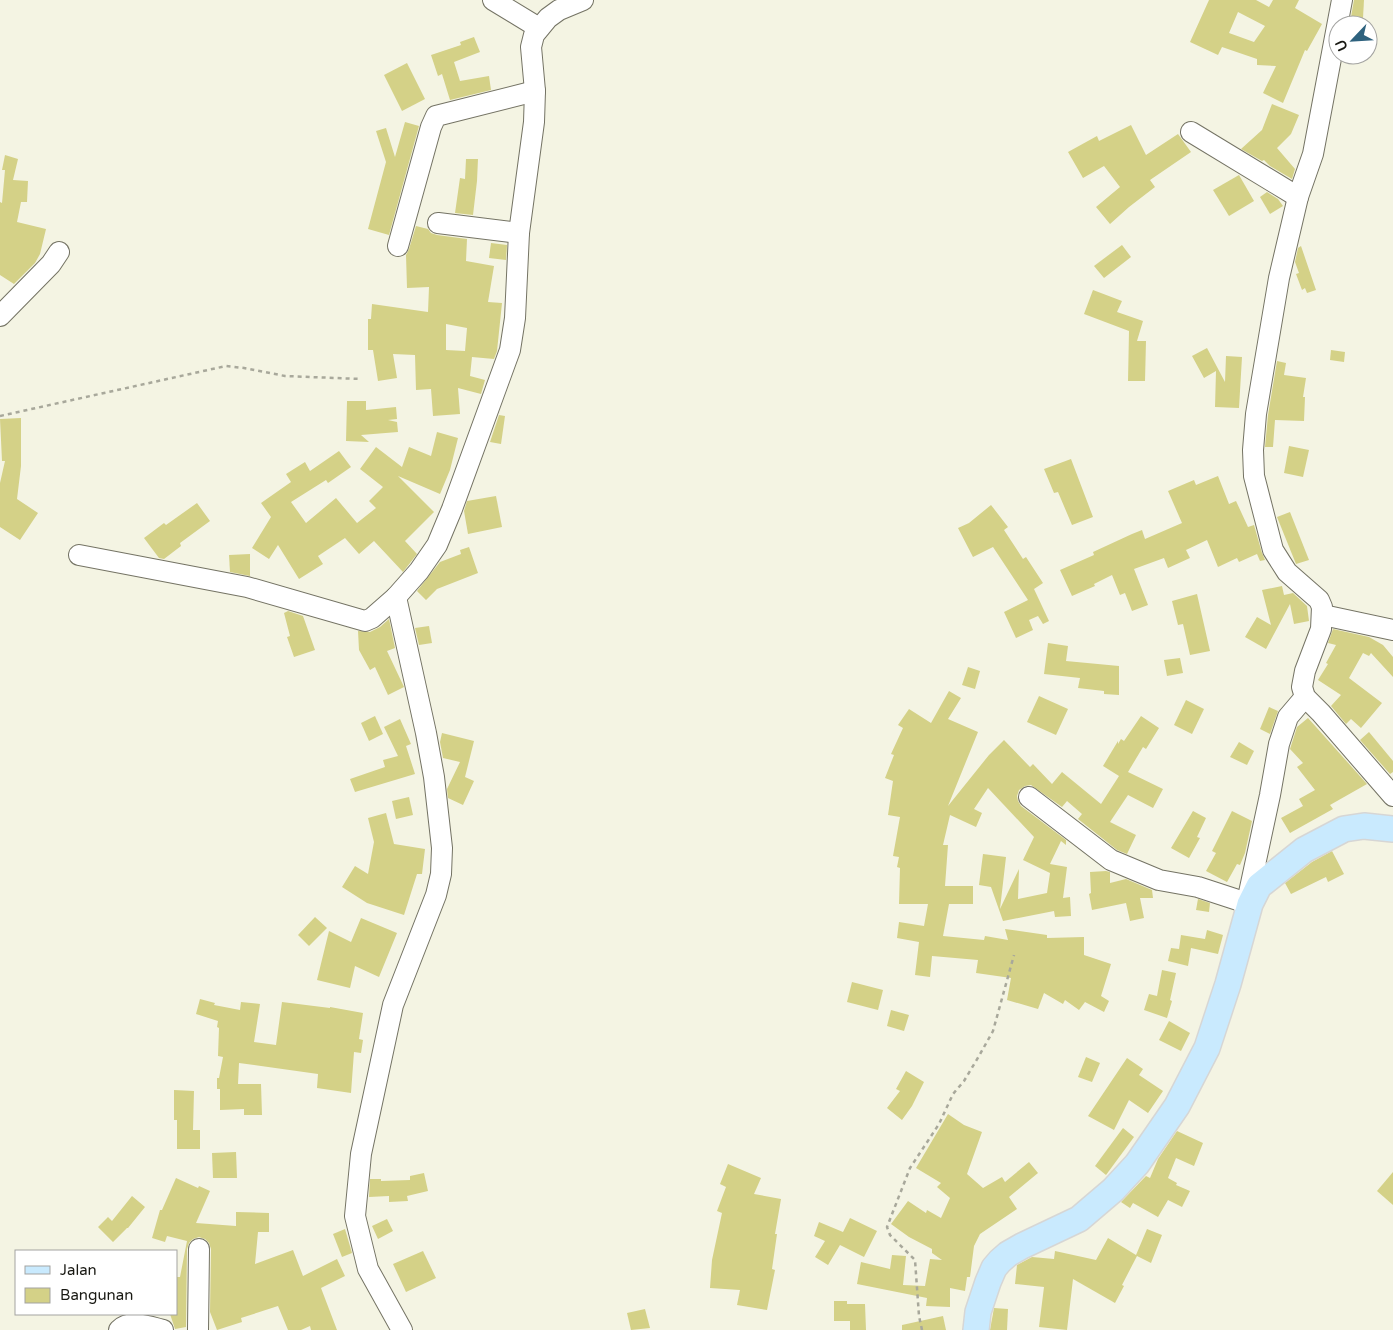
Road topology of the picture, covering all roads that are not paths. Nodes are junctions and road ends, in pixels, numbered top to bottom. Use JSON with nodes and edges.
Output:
{"nodes":[{"id":1,"x":493,"y":0,"type":"edge"},
{"id":2,"x":583,"y":0,"type":"edge"},
{"id":3,"x":1342,"y":0,"type":"edge"},
{"id":4,"x":539,"y":28,"type":"junction"},
{"id":5,"x":535,"y":91,"type":"junction"},
{"id":6,"x":1191,"y":132,"type":"dead end"},
{"id":7,"x":1298,"y":197,"type":"junction"},
{"id":8,"x":438,"y":223,"type":"dead end"},
{"id":9,"x":519,"y":233,"type":"junction"},
{"id":10,"x":398,"y":246,"type":"dead end"},
{"id":11,"x":59,"y":252,"type":"dead end"},
{"id":12,"x":0,"y":316,"type":"edge"},
{"id":13,"x":79,"y":555,"type":"dead end"},
{"id":14,"x":396,"y":597,"type":"junction"},
{"id":15,"x":1322,"y":615,"type":"junction"},
{"id":16,"x":1392,"y":631,"type":"edge"},
{"id":17,"x":1305,"y":697,"type":"junction"},
{"id":18,"x":1393,"y":796,"type":"edge"},
{"id":19,"x":1029,"y":797,"type":"dead end"},
{"id":20,"x":1393,"y":829,"type":"edge"},
{"id":21,"x":1248,"y":904,"type":"junction"},
{"id":22,"x":199,"y":1249,"type":"dead end"},
{"id":23,"x":119,"y":1330,"type":"edge"},
{"id":24,"x":163,"y":1330,"type":"edge"},
{"id":25,"x":198,"y":1330,"type":"edge"},
{"id":26,"x":402,"y":1330,"type":"edge"},
{"id":27,"x":976,"y":1330,"type":"edge"}],
"edges":[{"from":1,"to":4,"type":"street"},
{"from":2,"to":4,"type":"street"},
{"from":3,"to":7,"type":"street"},
{"from":4,"to":5,"type":"street"},
{"from":5,"to":9,"type":"street"},
{"from":5,"to":10,"type":"street"},
{"from":6,"to":7,"type":"street"},
{"from":7,"to":15,"type":"street"},
{"from":8,"to":9,"type":"street"},
{"from":9,"to":14,"type":"street"},
{"from":11,"to":12,"type":"street"},
{"from":13,"to":14,"type":"street"},
{"from":14,"to":26,"type":"street"},
{"from":15,"to":16,"type":"street"},
{"from":15,"to":17,"type":"street"},
{"from":17,"to":18,"type":"street"},
{"from":17,"to":21,"type":"street"},
{"from":19,"to":21,"type":"street"},
{"from":20,"to":21,"type":"main road"},
{"from":21,"to":27,"type":"main road"},
{"from":22,"to":25,"type":"street"},
{"from":23,"to":24,"type":"street"}]}
